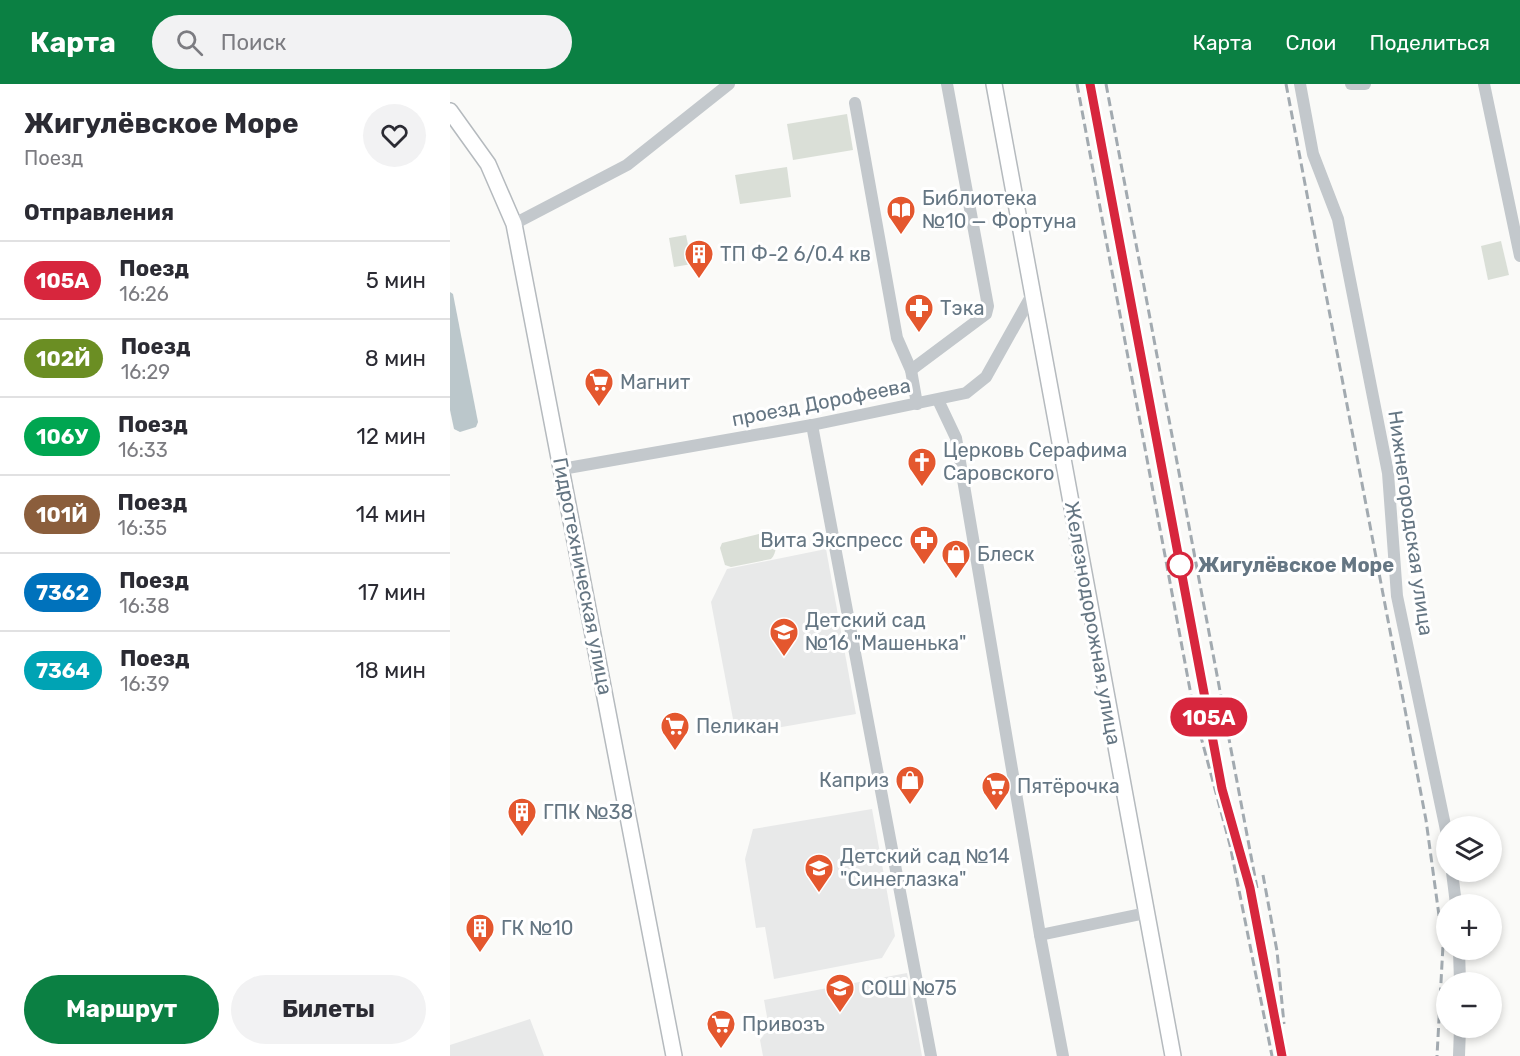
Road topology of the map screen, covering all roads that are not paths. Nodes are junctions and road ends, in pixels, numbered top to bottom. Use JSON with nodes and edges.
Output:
{"nodes":[{"id":1,"x":729,"y":84,"type":"edge"},
{"id":2,"x":947,"y":84,"type":"edge"},
{"id":3,"x":994,"y":84,"type":"edge"},
{"id":4,"x":1300,"y":84,"type":"edge"},
{"id":5,"x":1351,"y":84,"type":"edge"},
{"id":6,"x":1365,"y":84,"type":"edge"},
{"id":7,"x":1484,"y":84,"type":"edge"},
{"id":8,"x":855,"y":103,"type":"dead end"},
{"id":9,"x":450,"y":111,"type":"edge"},
{"id":10,"x":514,"y":224,"type":"junction"},
{"id":11,"x":1520,"y":256,"type":"edge"},
{"id":12,"x":1033,"y":294,"type":"junction"},
{"id":13,"x":911,"y":370,"type":"junction"},
{"id":14,"x":938,"y":400,"type":"junction"},
{"id":15,"x":917,"y":404,"type":"junction"},
{"id":16,"x":812,"y":425,"type":"junction"},
{"id":17,"x":562,"y":469,"type":"junction"},
{"id":18,"x":1443,"y":816,"type":"edge"},
{"id":19,"x":1146,"y":913,"type":"junction"},
{"id":20,"x":1040,"y":935,"type":"junction"},
{"id":21,"x":1460,"y":1038,"type":"edge"},
{"id":22,"x":674,"y":1056,"type":"edge"},
{"id":23,"x":931,"y":1056,"type":"edge"},
{"id":24,"x":1063,"y":1056,"type":"edge"},
{"id":25,"x":1173,"y":1056,"type":"edge"},
{"id":26,"x":1459,"y":1056,"type":"edge"}],
"edges":[{"from":1,"to":10,"type":"street"},
{"from":2,"to":13,"type":"street"},
{"from":3,"to":12,"type":"main road","name":"Железнодорожная улица"},
{"from":4,"to":18,"type":"street","name":"Нижнегородская улица"},
{"from":5,"to":6,"type":"street"},
{"from":7,"to":11,"type":"street"},
{"from":8,"to":13,"type":"street"},
{"from":9,"to":10,"type":"main road","name":"Гидротехническая улица"},
{"from":10,"to":17,"type":"main road","name":"Гидротехническая улица"},
{"from":12,"to":14,"type":"street","name":"проезд Дорофеева"},
{"from":12,"to":19,"type":"main road","name":"Железнодорожная улица"},
{"from":13,"to":15,"type":"street"},
{"from":14,"to":15,"type":"street","name":"проезд Дорофеева"},
{"from":14,"to":20,"type":"street"},
{"from":15,"to":16,"type":"street","name":"проезд Дорофеева"},
{"from":16,"to":17,"type":"street","name":"проезд Дорофеева"},
{"from":16,"to":23,"type":"street"},
{"from":17,"to":22,"type":"main road","name":"Гидротехническая улица"},
{"from":19,"to":20,"type":"street"},
{"from":19,"to":25,"type":"main road","name":"Железнодорожная улица"},
{"from":20,"to":24,"type":"street"},
{"from":21,"to":26,"type":"street"}]}
